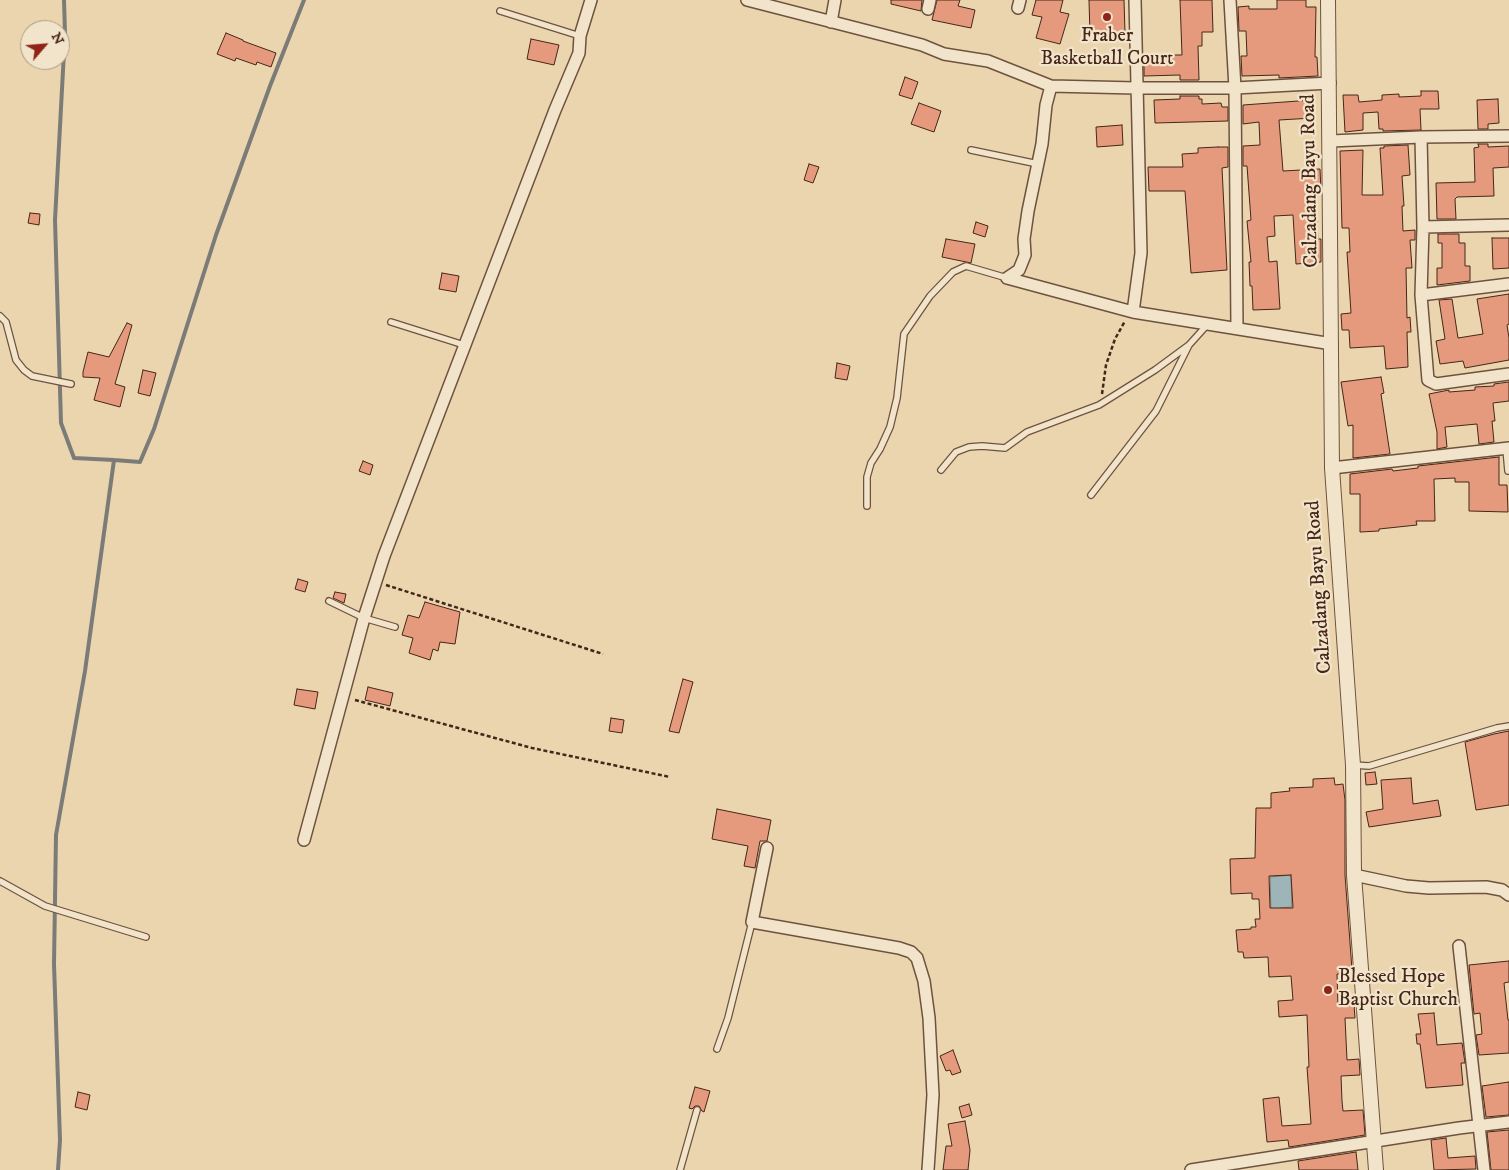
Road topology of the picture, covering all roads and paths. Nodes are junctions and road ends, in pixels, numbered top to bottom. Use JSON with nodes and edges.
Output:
{"nodes":[{"id":1,"x":591,"y":0,"type":"edge"},
{"id":2,"x":748,"y":0,"type":"edge"},
{"id":3,"x":835,"y":0,"type":"edge"},
{"id":4,"x":1135,"y":0,"type":"edge"},
{"id":5,"x":1230,"y":0,"type":"edge"},
{"id":6,"x":1328,"y":0,"type":"edge"},
{"id":7,"x":500,"y":11,"type":"dead end"},
{"id":8,"x":830,"y":22,"type":"junction"},
{"id":9,"x":580,"y":36,"type":"junction"},
{"id":10,"x":1330,"y":83,"type":"junction"},
{"id":11,"x":1051,"y":86,"type":"junction"},
{"id":12,"x":1136,"y":88,"type":"junction"},
{"id":13,"x":1235,"y":88,"type":"junction"},
{"id":14,"x":1509,"y":136,"type":"edge"},
{"id":15,"x":1421,"y":137,"type":"junction"},
{"id":16,"x":1331,"y":141,"type":"junction"},
{"id":17,"x":971,"y":150,"type":"dead end"},
{"id":18,"x":1038,"y":164,"type":"junction"},
{"id":19,"x":1509,"y":225,"type":"edge"},
{"id":20,"x":1423,"y":228,"type":"junction"},
{"id":21,"x":1007,"y":278,"type":"junction"},
{"id":22,"x":1509,"y":284,"type":"edge"},
{"id":23,"x":1421,"y":295,"type":"junction"},
{"id":24,"x":1133,"y":312,"type":"junction"},
{"id":25,"x":0,"y":316,"type":"edge"},
{"id":26,"x":391,"y":322,"type":"dead end"},
{"id":27,"x":1208,"y":323,"type":"junction"},
{"id":28,"x":1238,"y":328,"type":"junction"},
{"id":29,"x":1332,"y":344,"type":"junction"},
{"id":30,"x":464,"y":345,"type":"junction"},
{"id":31,"x":1189,"y":345,"type":"junction"},
{"id":32,"x":1509,"y":374,"type":"edge"},
{"id":33,"x":71,"y":384,"type":"dead end"},
{"id":34,"x":1099,"y":405,"type":"junction"},
{"id":35,"x":1507,"y":449,"type":"edge"},
{"id":36,"x":1332,"y":468,"type":"junction"},
{"id":37,"x":941,"y":470,"type":"dead end"},
{"id":38,"x":1508,"y":472,"type":"edge"},
{"id":39,"x":1091,"y":495,"type":"dead end"},
{"id":40,"x":867,"y":506,"type":"dead end"},
{"id":41,"x":376,"y":581,"type":"junction"},
{"id":42,"x":329,"y":601,"type":"dead end"},
{"id":43,"x":364,"y":618,"type":"junction"},
{"id":44,"x":395,"y":627,"type":"dead end"},
{"id":45,"x":603,"y":654,"type":"dead end"},
{"id":46,"x":344,"y":696,"type":"junction"},
{"id":47,"x":1509,"y":726,"type":"edge"},
{"id":48,"x":1353,"y":765,"type":"junction"},
{"id":49,"x":670,"y":777,"type":"dead end"},
{"id":50,"x":304,"y":840,"type":"dead end"},
{"id":51,"x":767,"y":848,"type":"dead end"},
{"id":52,"x":1354,"y":875,"type":"junction"},
{"id":53,"x":0,"y":881,"type":"edge"},
{"id":54,"x":1509,"y":895,"type":"edge"},
{"id":55,"x":752,"y":922,"type":"junction"},
{"id":56,"x":146,"y":937,"type":"dead end"},
{"id":57,"x":1459,"y":946,"type":"dead end"},
{"id":58,"x":717,"y":1049,"type":"dead end"},
{"id":59,"x":697,"y":1110,"type":"dead end"},
{"id":60,"x":1509,"y":1122,"type":"edge"},
{"id":61,"x":1478,"y":1126,"type":"junction"},
{"id":62,"x":1373,"y":1143,"type":"junction"},
{"id":63,"x":680,"y":1170,"type":"edge"},
{"id":64,"x":928,"y":1170,"type":"edge"},
{"id":65,"x":1191,"y":1170,"type":"edge"},
{"id":66,"x":1376,"y":1170,"type":"edge"},
{"id":67,"x":1484,"y":1170,"type":"edge"}],
"edges":[{"from":1,"to":9,"type":"street"},
{"from":2,"to":8,"type":"street"},
{"from":3,"to":8,"type":"street"},
{"from":4,"to":12,"type":"street"},
{"from":5,"to":13,"type":"street"},
{"from":6,"to":10,"type":"street","name":"Calzadang Bayu Road"},
{"from":7,"to":9,"type":"lane"},
{"from":8,"to":11,"type":"street"},
{"from":9,"to":30,"type":"street"},
{"from":10,"to":13,"type":"street"},
{"from":10,"to":16,"type":"street","name":"Calzadang Bayu Road"},
{"from":11,"to":12,"type":"street"},
{"from":11,"to":18,"type":"street"},
{"from":12,"to":13,"type":"street"},
{"from":12,"to":24,"type":"street"},
{"from":13,"to":28,"type":"street"},
{"from":14,"to":15,"type":"street"},
{"from":15,"to":16,"type":"street"},
{"from":15,"to":20,"type":"street"},
{"from":16,"to":29,"type":"street","name":"Calzadang Bayu Road"},
{"from":17,"to":18,"type":"lane"},
{"from":18,"to":21,"type":"street"},
{"from":19,"to":20,"type":"street"},
{"from":20,"to":23,"type":"street"},
{"from":21,"to":24,"type":"street"},
{"from":21,"to":40,"type":"lane"},
{"from":22,"to":23,"type":"street"},
{"from":23,"to":32,"type":"street"},
{"from":24,"to":27,"type":"street"},
{"from":24,"to":34,"type":"path"},
{"from":25,"to":33,"type":"lane"},
{"from":26,"to":30,"type":"lane"},
{"from":27,"to":28,"type":"street"},
{"from":27,"to":31,"type":"lane"},
{"from":28,"to":29,"type":"street"},
{"from":29,"to":36,"type":"street","name":"Calzadang Bayu Road"},
{"from":30,"to":41,"type":"street"},
{"from":31,"to":34,"type":"lane"},
{"from":31,"to":39,"type":"lane"},
{"from":34,"to":37,"type":"lane"},
{"from":35,"to":36,"type":"street"},
{"from":35,"to":38,"type":"lane"},
{"from":36,"to":48,"type":"street","name":"Calzadang Bayu Road"},
{"from":41,"to":43,"type":"street"},
{"from":41,"to":45,"type":"path"},
{"from":42,"to":43,"type":"lane"},
{"from":43,"to":44,"type":"lane"},
{"from":43,"to":46,"type":"street"},
{"from":46,"to":49,"type":"path"},
{"from":46,"to":50,"type":"street"},
{"from":47,"to":48,"type":"lane"},
{"from":48,"to":52,"type":"street","name":"Calzadang Bayu Road"},
{"from":51,"to":55,"type":"street"},
{"from":52,"to":54,"type":"street"},
{"from":52,"to":62,"type":"street","name":"Calzadang Bayu Road"},
{"from":53,"to":56,"type":"lane"},
{"from":55,"to":58,"type":"lane"},
{"from":55,"to":64,"type":"street"},
{"from":57,"to":61,"type":"street"},
{"from":59,"to":63,"type":"lane"},
{"from":60,"to":61,"type":"street"},
{"from":61,"to":62,"type":"street"},
{"from":61,"to":67,"type":"street"},
{"from":62,"to":65,"type":"street"},
{"from":62,"to":66,"type":"street","name":"Calzadang Bayu Road"}]}
